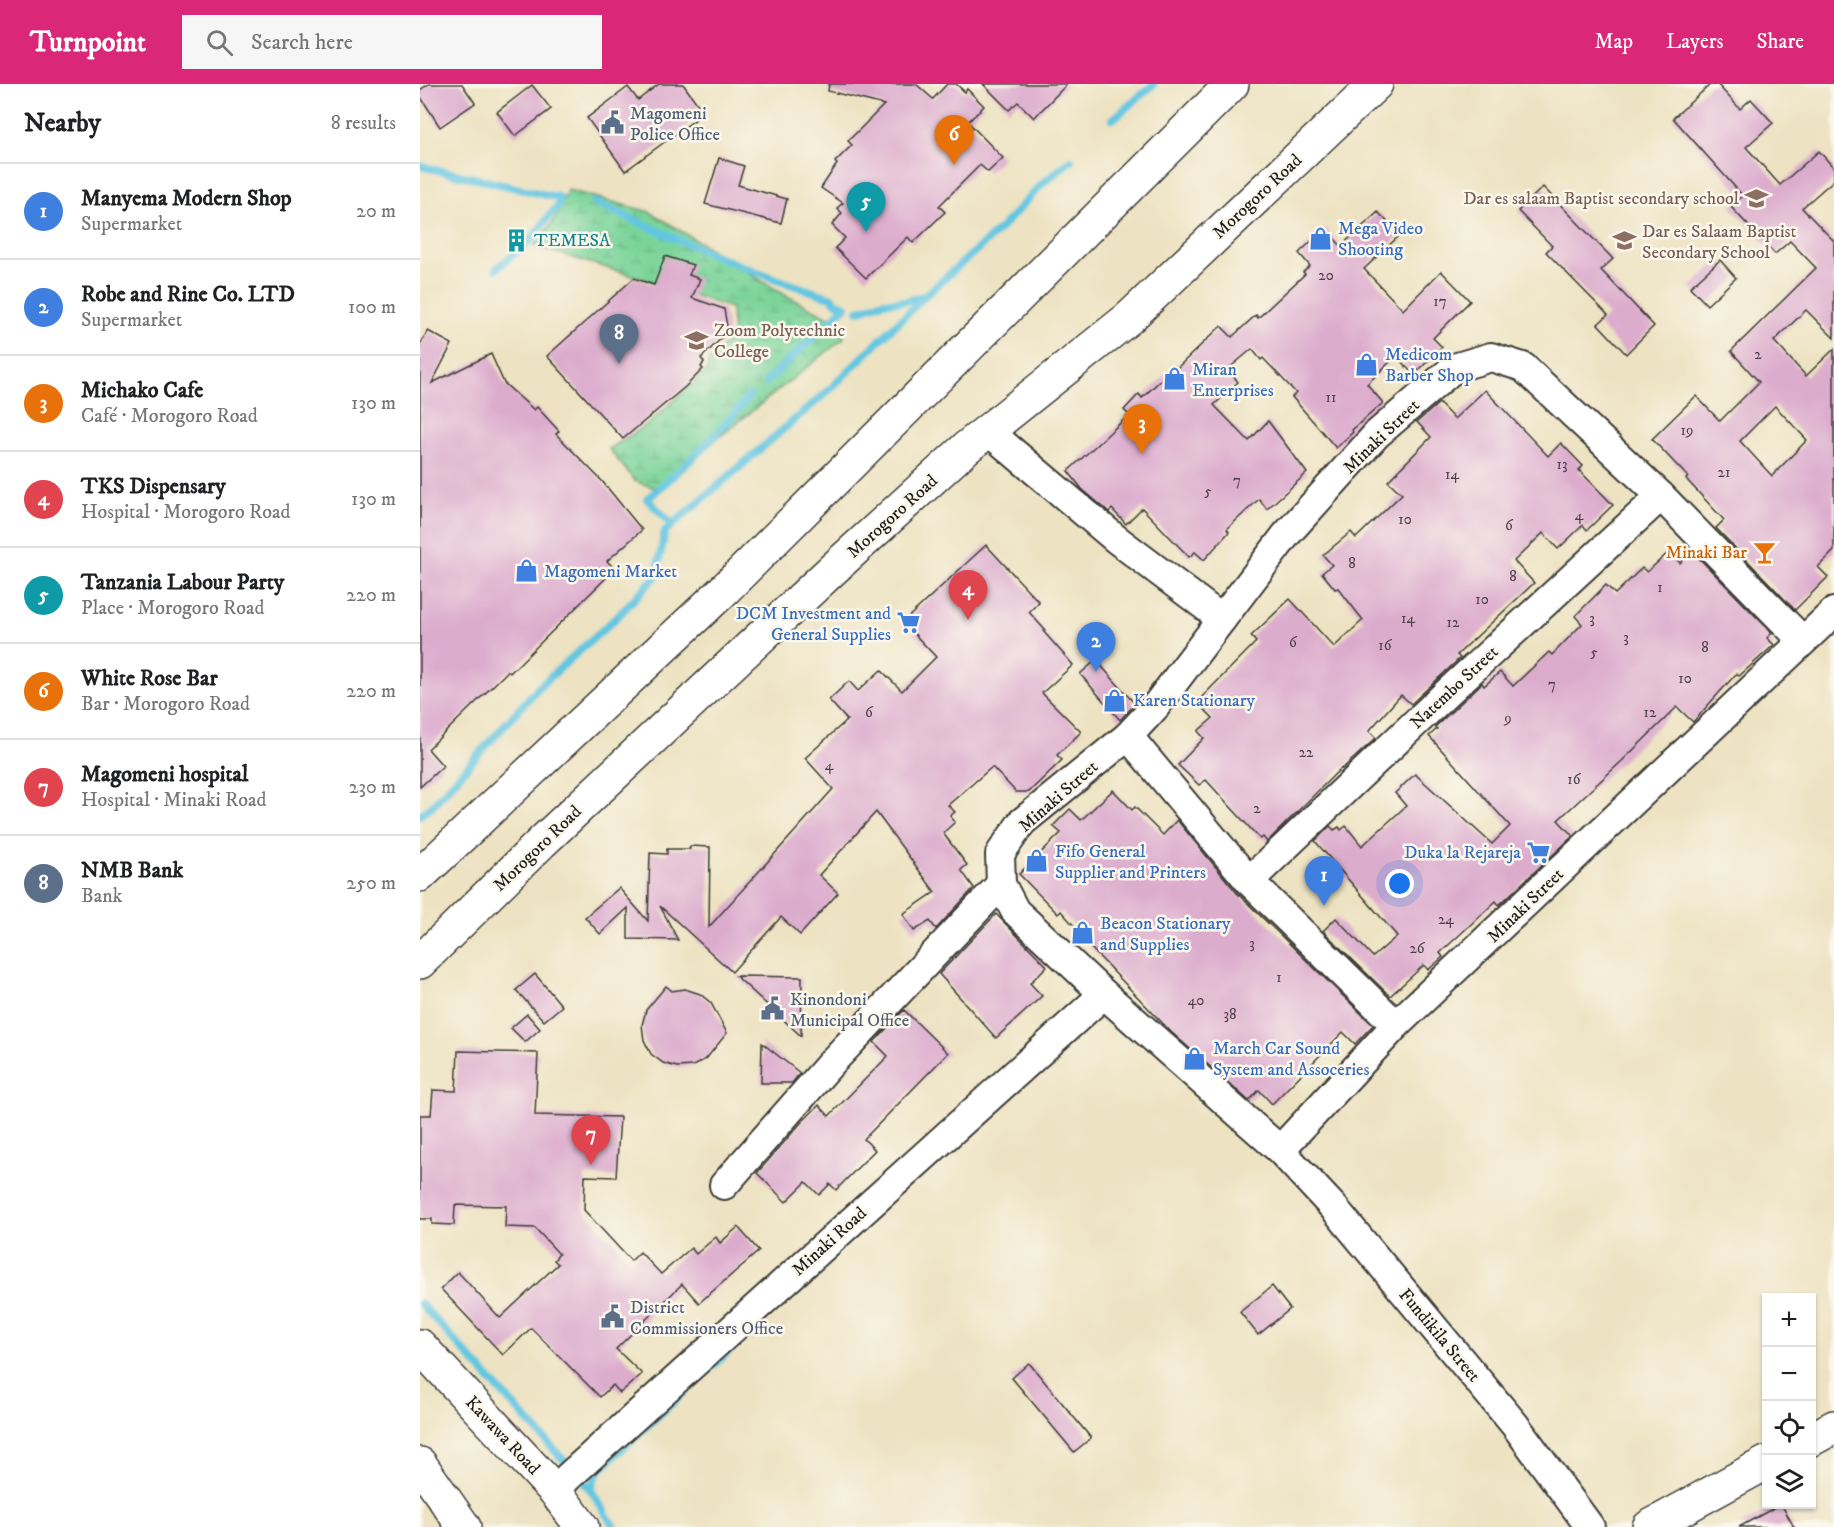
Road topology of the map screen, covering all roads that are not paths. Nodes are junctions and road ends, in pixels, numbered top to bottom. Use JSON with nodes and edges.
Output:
{"nodes":[{"id":1,"x":1232,"y":84,"type":"edge"},
{"id":2,"x":1376,"y":84,"type":"edge"},
{"id":3,"x":988,"y":431,"type":"junction"},
{"id":4,"x":1661,"y":496,"type":"junction"},
{"id":5,"x":1834,"y":612,"type":"edge"},
{"id":6,"x":1222,"y":619,"type":"junction"},
{"id":7,"x":1803,"y":641,"type":"junction"},
{"id":8,"x":1128,"y":736,"type":"junction"},
{"id":9,"x":420,"y":875,"type":"edge"},
{"id":10,"x":1249,"y":881,"type":"junction"},
{"id":11,"x":1001,"y":884,"type":"junction"},
{"id":12,"x":420,"y":962,"type":"edge"},
{"id":13,"x":1104,"y":994,"type":"junction"},
{"id":14,"x":1396,"y":1025,"type":"junction"},
{"id":15,"x":1280,"y":1150,"type":"junction"},
{"id":16,"x":724,"y":1185,"type":"dead end"},
{"id":17,"x":420,"y":1346,"type":"edge"},
{"id":18,"x":1834,"y":1427,"type":"edge"},
{"id":19,"x":1816,"y":1437,"type":"edge"},
{"id":20,"x":420,"y":1464,"type":"edge"},
{"id":21,"x":1762,"y":1466,"type":"edge"},
{"id":22,"x":555,"y":1491,"type":"junction"},
{"id":23,"x":464,"y":1527,"type":"edge"},
{"id":24,"x":582,"y":1527,"type":"edge"},
{"id":25,"x":1590,"y":1527,"type":"edge"},
{"id":26,"x":1649,"y":1527,"type":"edge"}],
"edges":[{"from":1,"to":9,"type":"main road"},
{"from":2,"to":3,"type":"main road","name":"Morogoro Road"},
{"from":3,"to":6,"type":"street"},
{"from":3,"to":12,"type":"main road","name":"Morogoro Road"},
{"from":4,"to":6,"type":"street","name":"Minaki Street"},
{"from":4,"to":7,"type":"street","name":"Minaki Street"},
{"from":4,"to":10,"type":"street","name":"Natembo Street"},
{"from":5,"to":7,"type":"street","name":"Minaki Street"},
{"from":6,"to":8,"type":"street","name":"Minaki Street"},
{"from":7,"to":14,"type":"street","name":"Minaki Street"},
{"from":8,"to":10,"type":"street"},
{"from":8,"to":11,"type":"street","name":"Minaki Street"},
{"from":10,"to":14,"type":"street"},
{"from":11,"to":13,"type":"street","name":"Minaki Street"},
{"from":11,"to":16,"type":"street"},
{"from":13,"to":15,"type":"street","name":"Minaki Street"},
{"from":13,"to":22,"type":"street","name":"Minaki Road"},
{"from":14,"to":15,"type":"street","name":"Minaki Street"},
{"from":15,"to":25,"type":"street","name":"Fundikila Street"},
{"from":17,"to":22,"type":"main road","name":"Kawawa Road"},
{"from":18,"to":19,"type":"main road"},
{"from":20,"to":23,"type":"main road"},
{"from":21,"to":26,"type":"main road"},
{"from":22,"to":24,"type":"main road","name":"Kawawa Road"}]}
